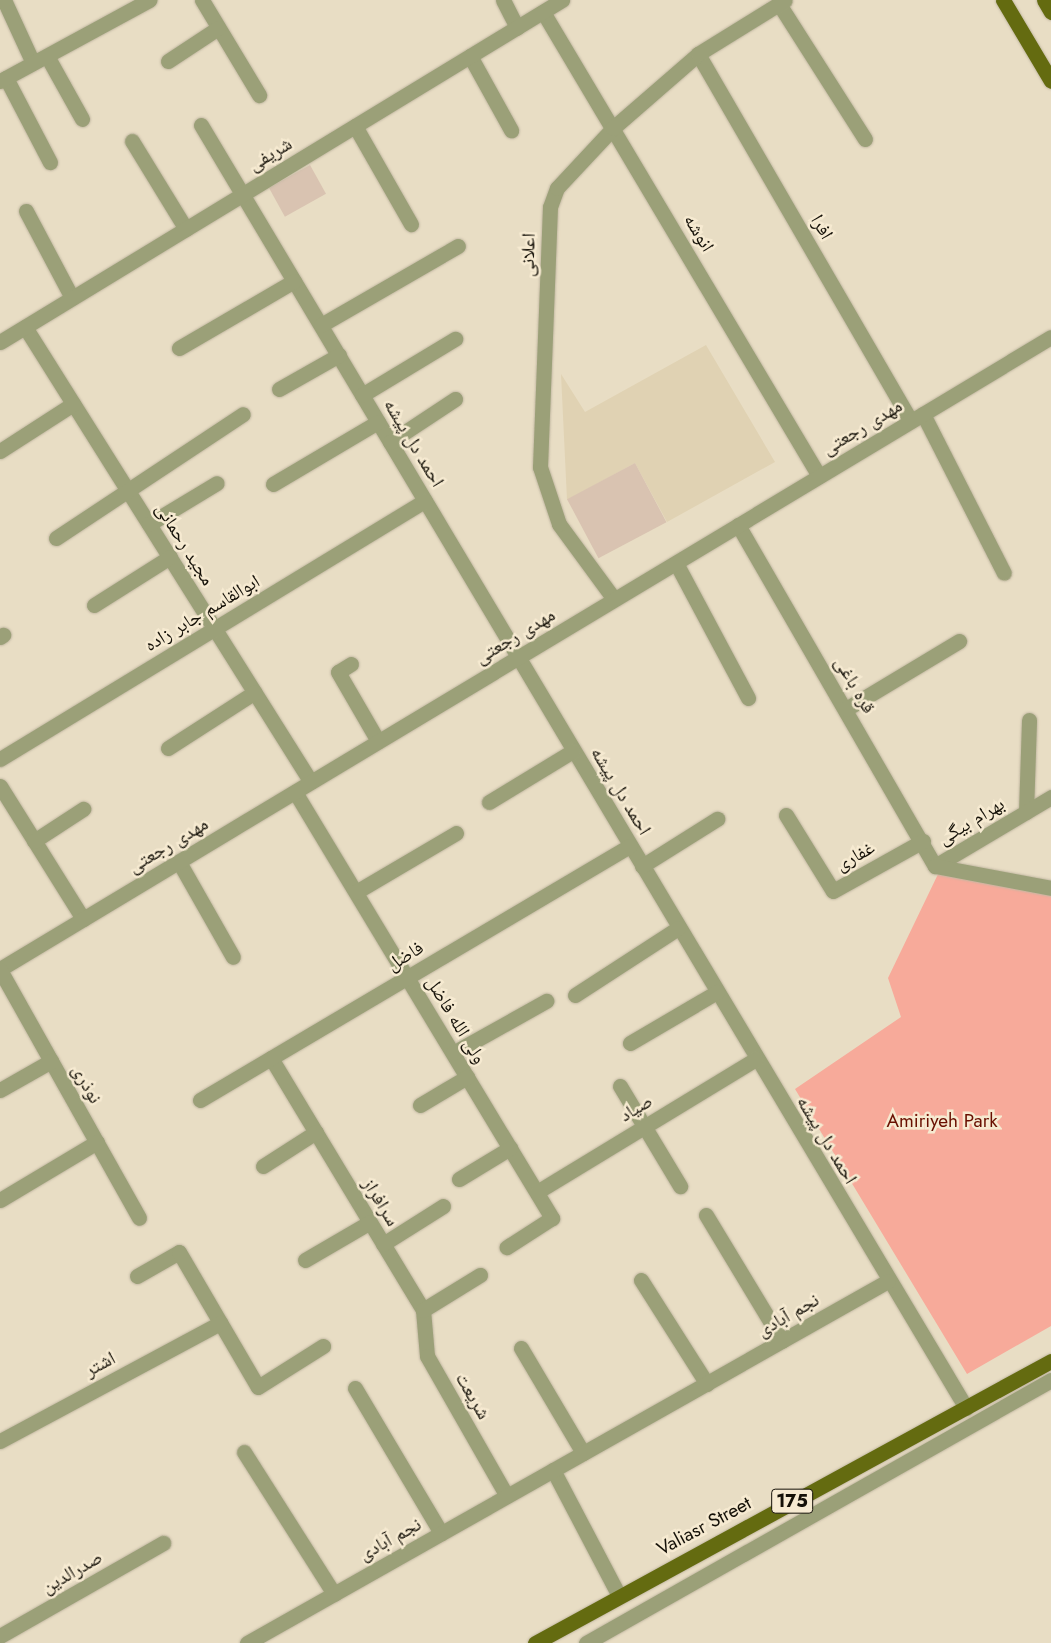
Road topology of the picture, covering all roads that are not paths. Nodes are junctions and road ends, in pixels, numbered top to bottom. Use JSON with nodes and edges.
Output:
{"nodes":[{"id":1,"x":4,"y":0,"type":"edge"},
{"id":2,"x":149,"y":0,"type":"edge"},
{"id":3,"x":202,"y":0,"type":"edge"},
{"id":4,"x":503,"y":0,"type":"edge"},
{"id":5,"x":562,"y":0,"type":"edge"},
{"id":6,"x":1003,"y":0,"type":"edge"},
{"id":7,"x":1044,"y":0,"type":"edge"},
{"id":8,"x":782,"y":2,"type":"edge"},
{"id":9,"x":543,"y":12,"type":"junction"},
{"id":10,"x":1051,"y":12,"type":"edge"},
{"id":11,"x":218,"y":28,"type":"junction"},
{"id":12,"x":517,"y":28,"type":"junction"},
{"id":13,"x":698,"y":54,"type":"junction"},
{"id":14,"x":47,"y":56,"type":"junction"},
{"id":15,"x":470,"y":56,"type":"junction"},
{"id":16,"x":168,"y":61,"type":"dead end"},
{"id":17,"x":33,"y":63,"type":"junction"},
{"id":18,"x":3,"y":79,"type":"edge"},
{"id":19,"x":1051,"y":81,"type":"edge"},
{"id":20,"x":258,"y":95,"type":"dead end"},
{"id":21,"x":82,"y":119,"type":"dead end"},
{"id":22,"x":201,"y":125,"type":"dead end"},
{"id":23,"x":356,"y":126,"type":"junction"},
{"id":24,"x":614,"y":128,"type":"junction"},
{"id":25,"x":511,"y":130,"type":"dead end"},
{"id":26,"x":865,"y":139,"type":"dead end"},
{"id":27,"x":132,"y":141,"type":"dead end"},
{"id":28,"x":50,"y":162,"type":"dead end"},
{"id":29,"x":243,"y":194,"type":"junction"},
{"id":30,"x":26,"y":211,"type":"dead end"},
{"id":31,"x":411,"y":224,"type":"dead end"},
{"id":32,"x":186,"y":229,"type":"junction"},
{"id":33,"x":458,"y":246,"type":"dead end"},
{"id":34,"x":294,"y":281,"type":"junction"},
{"id":35,"x":72,"y":298,"type":"junction"},
{"id":36,"x":321,"y":326,"type":"junction"},
{"id":37,"x":25,"y":327,"type":"junction"},
{"id":38,"x":1051,"y":337,"type":"edge"},
{"id":39,"x":455,"y":338,"type":"dead end"},
{"id":40,"x":0,"y":342,"type":"edge"},
{"id":41,"x":179,"y":348,"type":"dead end"},
{"id":42,"x":339,"y":355,"type":"junction"},
{"id":43,"x":279,"y":389,"type":"dead end"},
{"id":44,"x":362,"y":395,"type":"junction"},
{"id":45,"x":455,"y":399,"type":"dead end"},
{"id":46,"x":73,"y":404,"type":"junction"},
{"id":47,"x":243,"y":414,"type":"dead end"},
{"id":48,"x":917,"y":417,"type":"junction"},
{"id":49,"x":378,"y":422,"type":"junction"},
{"id":50,"x":390,"y":442,"type":"junction"},
{"id":51,"x":0,"y":451,"type":"edge"},
{"id":52,"x":819,"y":476,"type":"junction"},
{"id":53,"x":217,"y":483,"type":"dead end"},
{"id":54,"x":274,"y":484,"type":"dead end"},
{"id":55,"x":127,"y":489,"type":"junction"},
{"id":56,"x":425,"y":501,"type":"junction"},
{"id":57,"x":149,"y":524,"type":"junction"},
{"id":58,"x":738,"y":525,"type":"junction"},
{"id":59,"x":56,"y":538,"type":"dead end"},
{"id":60,"x":170,"y":557,"type":"junction"},
{"id":61,"x":676,"y":563,"type":"junction"},
{"id":62,"x":1004,"y":573,"type":"dead end"},
{"id":63,"x":614,"y":599,"type":"junction"},
{"id":64,"x":94,"y":606,"type":"dead end"},
{"id":65,"x":215,"y":629,"type":"junction"},
{"id":66,"x":959,"y":641,"type":"dead end"},
{"id":67,"x":518,"y":657,"type":"junction"},
{"id":68,"x":351,"y":664,"type":"dead end"},
{"id":69,"x":254,"y":692,"type":"junction"},
{"id":70,"x":748,"y":698,"type":"dead end"},
{"id":71,"x":846,"y":709,"type":"junction"},
{"id":72,"x":1029,"y":720,"type":"dead end"},
{"id":73,"x":378,"y":741,"type":"junction"},
{"id":74,"x":168,"y":748,"type":"dead end"},
{"id":75,"x":573,"y":751,"type":"junction"},
{"id":76,"x":0,"y":760,"type":"edge"},
{"id":77,"x":311,"y":782,"type":"junction"},
{"id":78,"x":0,"y":786,"type":"edge"},
{"id":79,"x":295,"y":792,"type":"junction"},
{"id":80,"x":1051,"y":798,"type":"edge"},
{"id":81,"x":489,"y":802,"type":"dead end"},
{"id":82,"x":83,"y":809,"type":"dead end"},
{"id":83,"x":1026,"y":812,"type":"junction"},
{"id":84,"x":786,"y":815,"type":"dead end"},
{"id":85,"x":717,"y":819,"type":"dead end"},
{"id":86,"x":456,"y":833,"type":"dead end"},
{"id":87,"x":34,"y":841,"type":"junction"},
{"id":88,"x":922,"y":841,"type":"junction"},
{"id":89,"x":630,"y":846,"type":"junction"},
{"id":90,"x":179,"y":862,"type":"junction"},
{"id":91,"x":642,"y":866,"type":"junction"},
{"id":92,"x":935,"y":866,"type":"junction"},
{"id":93,"x":1051,"y":888,"type":"edge"},
{"id":94,"x":356,"y":892,"type":"junction"},
{"id":95,"x":83,"y":919,"type":"junction"},
{"id":96,"x":678,"y":928,"type":"junction"},
{"id":97,"x":233,"y":957,"type":"dead end"},
{"id":98,"x":0,"y":970,"type":"edge"},
{"id":99,"x":407,"y":978,"type":"junction"},
{"id":100,"x":717,"y":992,"type":"junction"},
{"id":101,"x":575,"y":995,"type":"dead end"},
{"id":102,"x":546,"y":1001,"type":"dead end"},
{"id":103,"x":630,"y":1043,"type":"dead end"},
{"id":104,"x":453,"y":1054,"type":"junction"},
{"id":105,"x":271,"y":1058,"type":"junction"},
{"id":106,"x":756,"y":1059,"type":"junction"},
{"id":107,"x":51,"y":1061,"type":"junction"},
{"id":108,"x":467,"y":1077,"type":"junction"},
{"id":109,"x":620,"y":1086,"type":"dead end"},
{"id":110,"x":0,"y":1090,"type":"edge"},
{"id":111,"x":200,"y":1100,"type":"dead end"},
{"id":112,"x":420,"y":1105,"type":"dead end"},
{"id":113,"x":644,"y":1127,"type":"junction"},
{"id":114,"x":316,"y":1132,"type":"junction"},
{"id":115,"x":97,"y":1142,"type":"junction"},
{"id":116,"x":510,"y":1148,"type":"junction"},
{"id":117,"x":263,"y":1166,"type":"dead end"},
{"id":118,"x":460,"y":1179,"type":"dead end"},
{"id":119,"x":680,"y":1186,"type":"dead end"},
{"id":120,"x":537,"y":1192,"type":"junction"},
{"id":121,"x":0,"y":1200,"type":"edge"},
{"id":122,"x":444,"y":1206,"type":"dead end"},
{"id":123,"x":706,"y":1215,"type":"dead end"},
{"id":124,"x":139,"y":1218,"type":"dead end"},
{"id":125,"x":370,"y":1222,"type":"junction"},
{"id":126,"x":383,"y":1244,"type":"junction"},
{"id":127,"x":507,"y":1247,"type":"dead end"},
{"id":128,"x":305,"y":1260,"type":"dead end"},
{"id":129,"x":480,"y":1275,"type":"dead end"},
{"id":130,"x":137,"y":1276,"type":"dead end"},
{"id":131,"x":641,"y":1280,"type":"dead end"},
{"id":132,"x":888,"y":1281,"type":"junction"},
{"id":133,"x":423,"y":1310,"type":"junction"},
{"id":134,"x":220,"y":1322,"type":"junction"},
{"id":135,"x":782,"y":1341,"type":"junction"},
{"id":136,"x":323,"y":1346,"type":"dead end"},
{"id":137,"x":521,"y":1348,"type":"dead end"},
{"id":138,"x":1049,"y":1370,"type":"edge"},
{"id":139,"x":707,"y":1384,"type":"junction"},
{"id":140,"x":355,"y":1388,"type":"dead end"},
{"id":141,"x":966,"y":1408,"type":"junction"},
{"id":142,"x":0,"y":1441,"type":"edge"},
{"id":143,"x":244,"y":1452,"type":"dead end"},
{"id":144,"x":583,"y":1453,"type":"junction"},
{"id":145,"x":553,"y":1470,"type":"junction"},
{"id":146,"x":507,"y":1496,"type":"junction"},
{"id":147,"x":441,"y":1533,"type":"junction"},
{"id":148,"x":163,"y":1543,"type":"dead end"},
{"id":149,"x":334,"y":1594,"type":"junction"},
{"id":150,"x":618,"y":1594,"type":"junction"},
{"id":151,"x":574,"y":1620,"type":"junction"},
{"id":152,"x":0,"y":1636,"type":"edge"},
{"id":153,"x":247,"y":1643,"type":"edge"},
{"id":154,"x":535,"y":1643,"type":"edge"},
{"id":155,"x":586,"y":1643,"type":"edge"}],
"edges":[{"from":1,"to":17,"type":"street"},
{"from":2,"to":14,"type":"street"},
{"from":3,"to":11,"type":"street"},
{"from":4,"to":12,"type":"street"},
{"from":5,"to":9,"type":"street","name":"شریفی"},
{"from":6,"to":19,"type":"main road"},
{"from":7,"to":10,"type":"main road"},
{"from":8,"to":13,"type":"street","name":"اعلانی"},
{"from":8,"to":26,"type":"street"},
{"from":9,"to":12,"type":"street","name":"شریفی"},
{"from":9,"to":24,"type":"street","name":"انوشه"},
{"from":11,"to":16,"type":"street"},
{"from":11,"to":20,"type":"street"},
{"from":12,"to":15,"type":"street","name":"شریفی"},
{"from":13,"to":24,"type":"street","name":"اعلانی"},
{"from":13,"to":48,"type":"street","name":"افرا"},
{"from":14,"to":17,"type":"street"},
{"from":14,"to":21,"type":"street"},
{"from":15,"to":23,"type":"street","name":"شریفی"},
{"from":15,"to":25,"type":"street"},
{"from":17,"to":18,"type":"street"},
{"from":18,"to":28,"type":"street"},
{"from":22,"to":29,"type":"street","name":"احمد دل پیشه"},
{"from":23,"to":29,"type":"street","name":"شریفی"},
{"from":23,"to":31,"type":"street"},
{"from":24,"to":52,"type":"street","name":"انوشه"},
{"from":24,"to":63,"type":"street","name":"اعلانی"},
{"from":27,"to":32,"type":"street"},
{"from":29,"to":32,"type":"street","name":"شریفی"},
{"from":29,"to":34,"type":"street","name":"احمد دل پیشه"},
{"from":30,"to":35,"type":"street"},
{"from":32,"to":35,"type":"street","name":"شریفی"},
{"from":33,"to":36,"type":"street"},
{"from":34,"to":36,"type":"street","name":"احمد دل پیشه"},
{"from":34,"to":41,"type":"street"},
{"from":35,"to":37,"type":"street","name":"شریفی"},
{"from":36,"to":42,"type":"street","name":"احمد دل پیشه"},
{"from":37,"to":40,"type":"street","name":"شریفی"},
{"from":37,"to":46,"type":"street","name":"مجید رحمانی"},
{"from":38,"to":48,"type":"street","name":"مهدی رجعتی"},
{"from":39,"to":44,"type":"street"},
{"from":42,"to":43,"type":"street"},
{"from":42,"to":44,"type":"street","name":"احمد دل پیشه"},
{"from":44,"to":49,"type":"street","name":"احمد دل پیشه"},
{"from":45,"to":50,"type":"street"},
{"from":46,"to":51,"type":"street"},
{"from":46,"to":55,"type":"street","name":"مجید رحمانی"},
{"from":47,"to":55,"type":"street"},
{"from":48,"to":52,"type":"street","name":"مهدی رجعتی"},
{"from":48,"to":62,"type":"street","name":"افرا"},
{"from":49,"to":50,"type":"street","name":"احمد دل پیشه"},
{"from":49,"to":54,"type":"street"},
{"from":50,"to":56,"type":"street","name":"احمد دل پیشه"},
{"from":52,"to":58,"type":"street","name":"مهدی رجعتی"},
{"from":53,"to":57,"type":"street"},
{"from":55,"to":57,"type":"street","name":"مجید رحمانی"},
{"from":55,"to":59,"type":"street"},
{"from":56,"to":65,"type":"street","name":"ابوالقاسم جابر زاده"},
{"from":56,"to":67,"type":"street","name":"احمد دل پیشه"},
{"from":57,"to":60,"type":"street","name":"مجید رحمانی"},
{"from":58,"to":61,"type":"street","name":"مهدی رجعتی"},
{"from":58,"to":71,"type":"street","name":"قره باغی"},
{"from":60,"to":64,"type":"street"},
{"from":60,"to":65,"type":"street","name":"مجید رحمانی"},
{"from":61,"to":63,"type":"street","name":"مهدی رجعتی"},
{"from":61,"to":70,"type":"street"},
{"from":63,"to":67,"type":"street","name":"مهدی رجعتی"},
{"from":65,"to":69,"type":"street","name":"مجید رحمانی"},
{"from":65,"to":76,"type":"street","name":"ابوالقاسم جابر زاده"},
{"from":66,"to":71,"type":"street"},
{"from":67,"to":73,"type":"street","name":"مهدی رجعتی"},
{"from":67,"to":75,"type":"street","name":"احمد دل پیشه"},
{"from":68,"to":73,"type":"street"},
{"from":69,"to":74,"type":"street"},
{"from":69,"to":77,"type":"street","name":"مجید رحمانی"},
{"from":71,"to":88,"type":"street","name":"قره باغی"},
{"from":72,"to":83,"type":"street"},
{"from":73,"to":77,"type":"street","name":"مهدی رجعتی"},
{"from":75,"to":81,"type":"street"},
{"from":75,"to":89,"type":"street","name":"احمد دل پیشه"},
{"from":77,"to":79,"type":"street","name":"مهدی رجعتی"},
{"from":78,"to":87,"type":"street"},
{"from":79,"to":90,"type":"street","name":"مهدی رجعتی"},
{"from":79,"to":94,"type":"street","name":"ولی الله فاضل"},
{"from":80,"to":83,"type":"street","name":"بهرام بیگی"},
{"from":82,"to":87,"type":"street"},
{"from":83,"to":92,"type":"street","name":"بهرام بیگی"},
{"from":84,"to":88,"type":"street","name":"غفاری"},
{"from":85,"to":91,"type":"street"},
{"from":86,"to":94,"type":"street"},
{"from":87,"to":95,"type":"street"},
{"from":88,"to":92,"type":"street","name":"قره باغی"},
{"from":89,"to":91,"type":"street","name":"احمد دل پیشه"},
{"from":89,"to":99,"type":"street","name":"فاضل"},
{"from":90,"to":95,"type":"street","name":"مهدی رجعتی"},
{"from":90,"to":97,"type":"street"},
{"from":91,"to":96,"type":"street","name":"احمد دل پیشه"},
{"from":92,"to":93,"type":"street","name":"بهرام بیگی"},
{"from":94,"to":99,"type":"street","name":"ولی الله فاضل"},
{"from":95,"to":98,"type":"street","name":"مهدی رجعتی"},
{"from":96,"to":100,"type":"street","name":"احمد دل پیشه"},
{"from":96,"to":101,"type":"street"},
{"from":98,"to":107,"type":"street","name":"نوذری"},
{"from":99,"to":104,"type":"street","name":"ولی الله فاضل"},
{"from":99,"to":105,"type":"street","name":"فاضل"},
{"from":100,"to":103,"type":"street"},
{"from":100,"to":106,"type":"street","name":"احمد دل پیشه"},
{"from":102,"to":104,"type":"street"},
{"from":104,"to":108,"type":"street","name":"ولی الله فاضل"},
{"from":105,"to":111,"type":"street","name":"فاضل"},
{"from":105,"to":114,"type":"street","name":"سرافراز"},
{"from":106,"to":113,"type":"street","name":"صیاد"},
{"from":106,"to":132,"type":"street","name":"احمد دل پیشه"},
{"from":107,"to":110,"type":"street"},
{"from":107,"to":115,"type":"street","name":"نوذری"},
{"from":108,"to":112,"type":"street"},
{"from":108,"to":116,"type":"street","name":"ولی الله فاضل"},
{"from":109,"to":113,"type":"street"},
{"from":113,"to":119,"type":"street"},
{"from":113,"to":120,"type":"street","name":"صیاد"},
{"from":114,"to":117,"type":"street"},
{"from":114,"to":125,"type":"street","name":"سرافراز"},
{"from":115,"to":121,"type":"street"},
{"from":115,"to":124,"type":"street","name":"نوذری"},
{"from":116,"to":118,"type":"street"},
{"from":116,"to":120,"type":"street","name":"ولی الله فاضل"},
{"from":120,"to":127,"type":"street","name":"ولی الله فاضل"},
{"from":122,"to":126,"type":"street"},
{"from":123,"to":135,"type":"street"},
{"from":125,"to":126,"type":"street","name":"سرافراز"},
{"from":125,"to":128,"type":"street"},
{"from":126,"to":133,"type":"street","name":"سرافراز"},
{"from":129,"to":133,"type":"street"},
{"from":130,"to":134,"type":"street"},
{"from":131,"to":139,"type":"street"},
{"from":132,"to":135,"type":"street","name":"نجم آبادی"},
{"from":132,"to":141,"type":"street","name":"احمد دل پیشه"},
{"from":133,"to":146,"type":"street","name":"شریعت"},
{"from":134,"to":136,"type":"street"},
{"from":134,"to":142,"type":"street","name":"اشتر"},
{"from":135,"to":139,"type":"street","name":"نجم آبادی"},
{"from":137,"to":144,"type":"street"},
{"from":138,"to":141,"type":"main road","name":"Valiasr Street","number":"175"},
{"from":138,"to":155,"type":"street"},
{"from":139,"to":144,"type":"street","name":"نجم آبادی"},
{"from":140,"to":147,"type":"street"},
{"from":141,"to":150,"type":"main road","name":"Valiasr Street","number":"175"},
{"from":143,"to":149,"type":"street"},
{"from":144,"to":145,"type":"street","name":"نجم آبادی"},
{"from":145,"to":146,"type":"street","name":"نجم آبادی"},
{"from":145,"to":150,"type":"street"},
{"from":146,"to":147,"type":"street","name":"نجم آبادی"},
{"from":147,"to":149,"type":"street","name":"نجم آبادی"},
{"from":148,"to":152,"type":"street","name":"صدرالدین"},
{"from":149,"to":153,"type":"street","name":"نجم آبادی"},
{"from":150,"to":151,"type":"main road","name":"Valiasr Street","number":"175"},
{"from":151,"to":154,"type":"main road","name":"Valiasr Street","number":"175"},
{"from":151,"to":155,"type":"street"}]}
